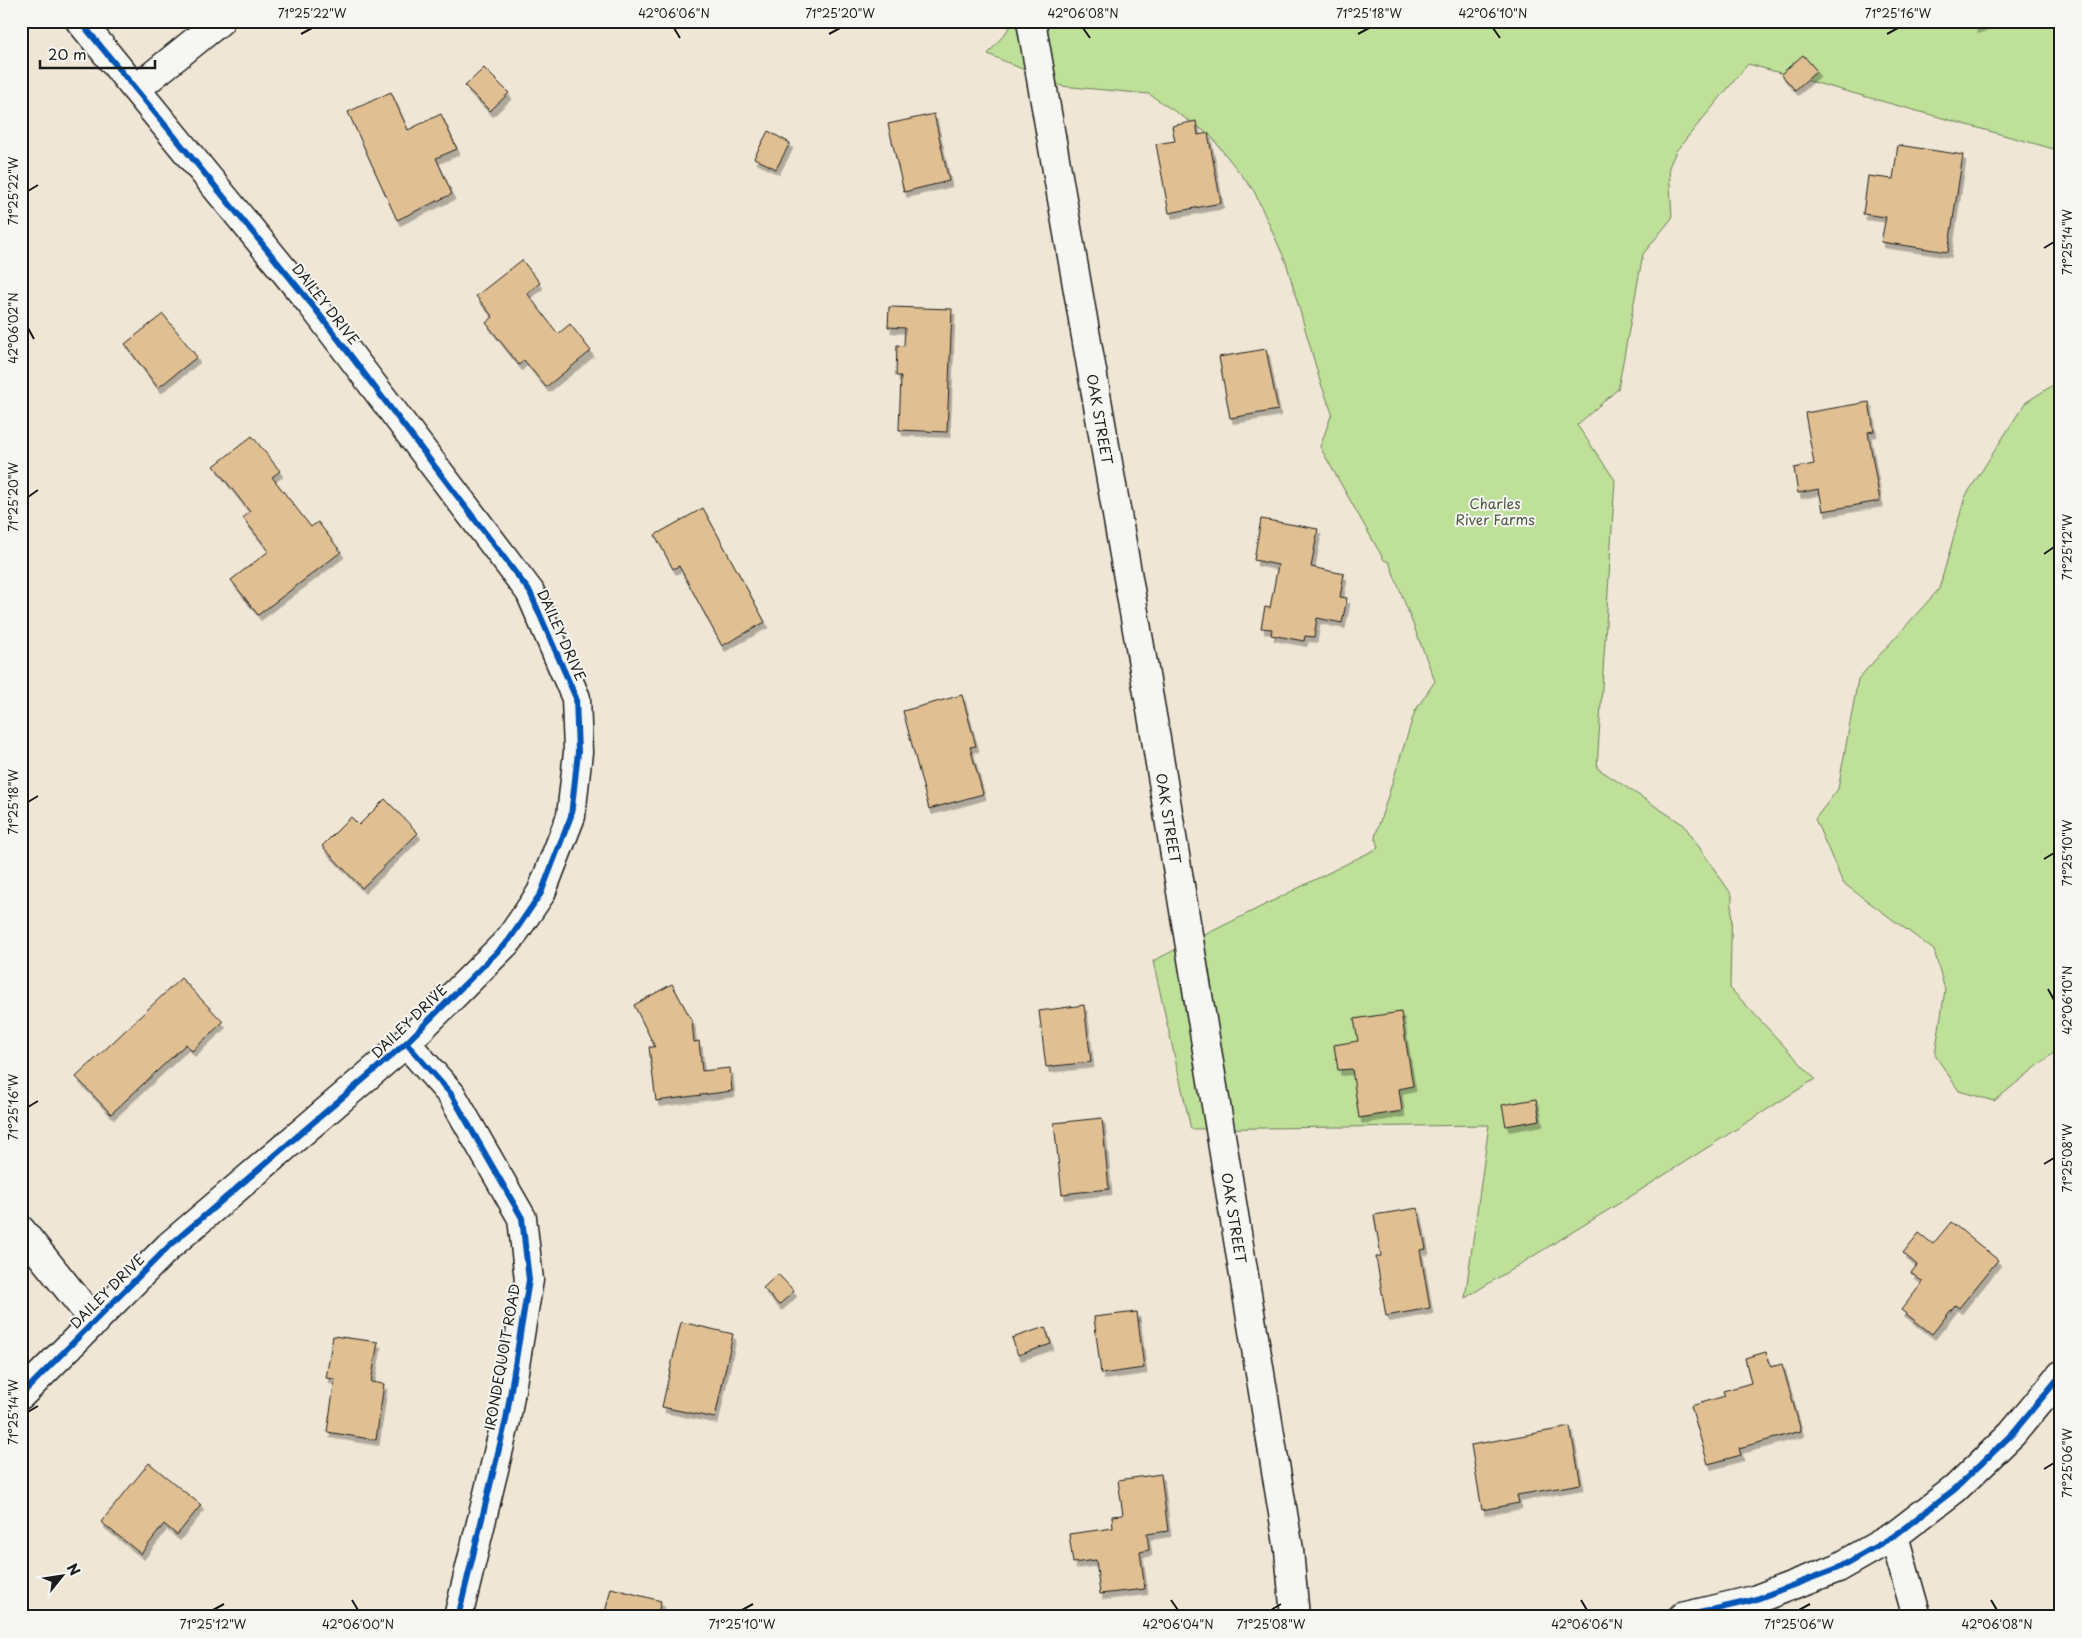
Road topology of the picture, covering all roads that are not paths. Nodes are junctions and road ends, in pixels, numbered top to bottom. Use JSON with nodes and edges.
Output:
{"nodes":[{"id":1,"x":80,"y":21,"type":"edge"},
{"id":2,"x":220,"y":21,"type":"edge"},
{"id":3,"x":1031,"y":21,"type":"edge"},
{"id":4,"x":136,"y":89,"type":"junction"},
{"id":5,"x":406,"y":1043,"type":"junction"},
{"id":6,"x":21,"y":1230,"type":"edge"},
{"id":7,"x":95,"y":1322,"type":"junction"},
{"id":8,"x":2061,"y":1375,"type":"edge"},
{"id":9,"x":21,"y":1395,"type":"edge"},
{"id":10,"x":1894,"y":1536,"type":"junction"},
{"id":11,"x":458,"y":1617,"type":"edge"},
{"id":12,"x":1295,"y":1617,"type":"edge"},
{"id":13,"x":1682,"y":1617,"type":"edge"},
{"id":14,"x":1917,"y":1617,"type":"edge"}],
"edges":[{"from":1,"to":4,"type":"street","name":"DAILEY DRIVE"},
{"from":2,"to":4,"type":"street"},
{"from":3,"to":12,"type":"street","name":"OAK STREET"},
{"from":4,"to":5,"type":"street","name":"DAILEY DRIVE"},
{"from":5,"to":7,"type":"street","name":"DAILEY DRIVE"},
{"from":5,"to":11,"type":"street","name":"IRONDEQUOIT ROAD"},
{"from":6,"to":7,"type":"street"},
{"from":7,"to":9,"type":"street","name":"DAILEY DRIVE"},
{"from":8,"to":10,"type":"street"},
{"from":10,"to":13,"type":"street"},
{"from":10,"to":14,"type":"street"}]}
